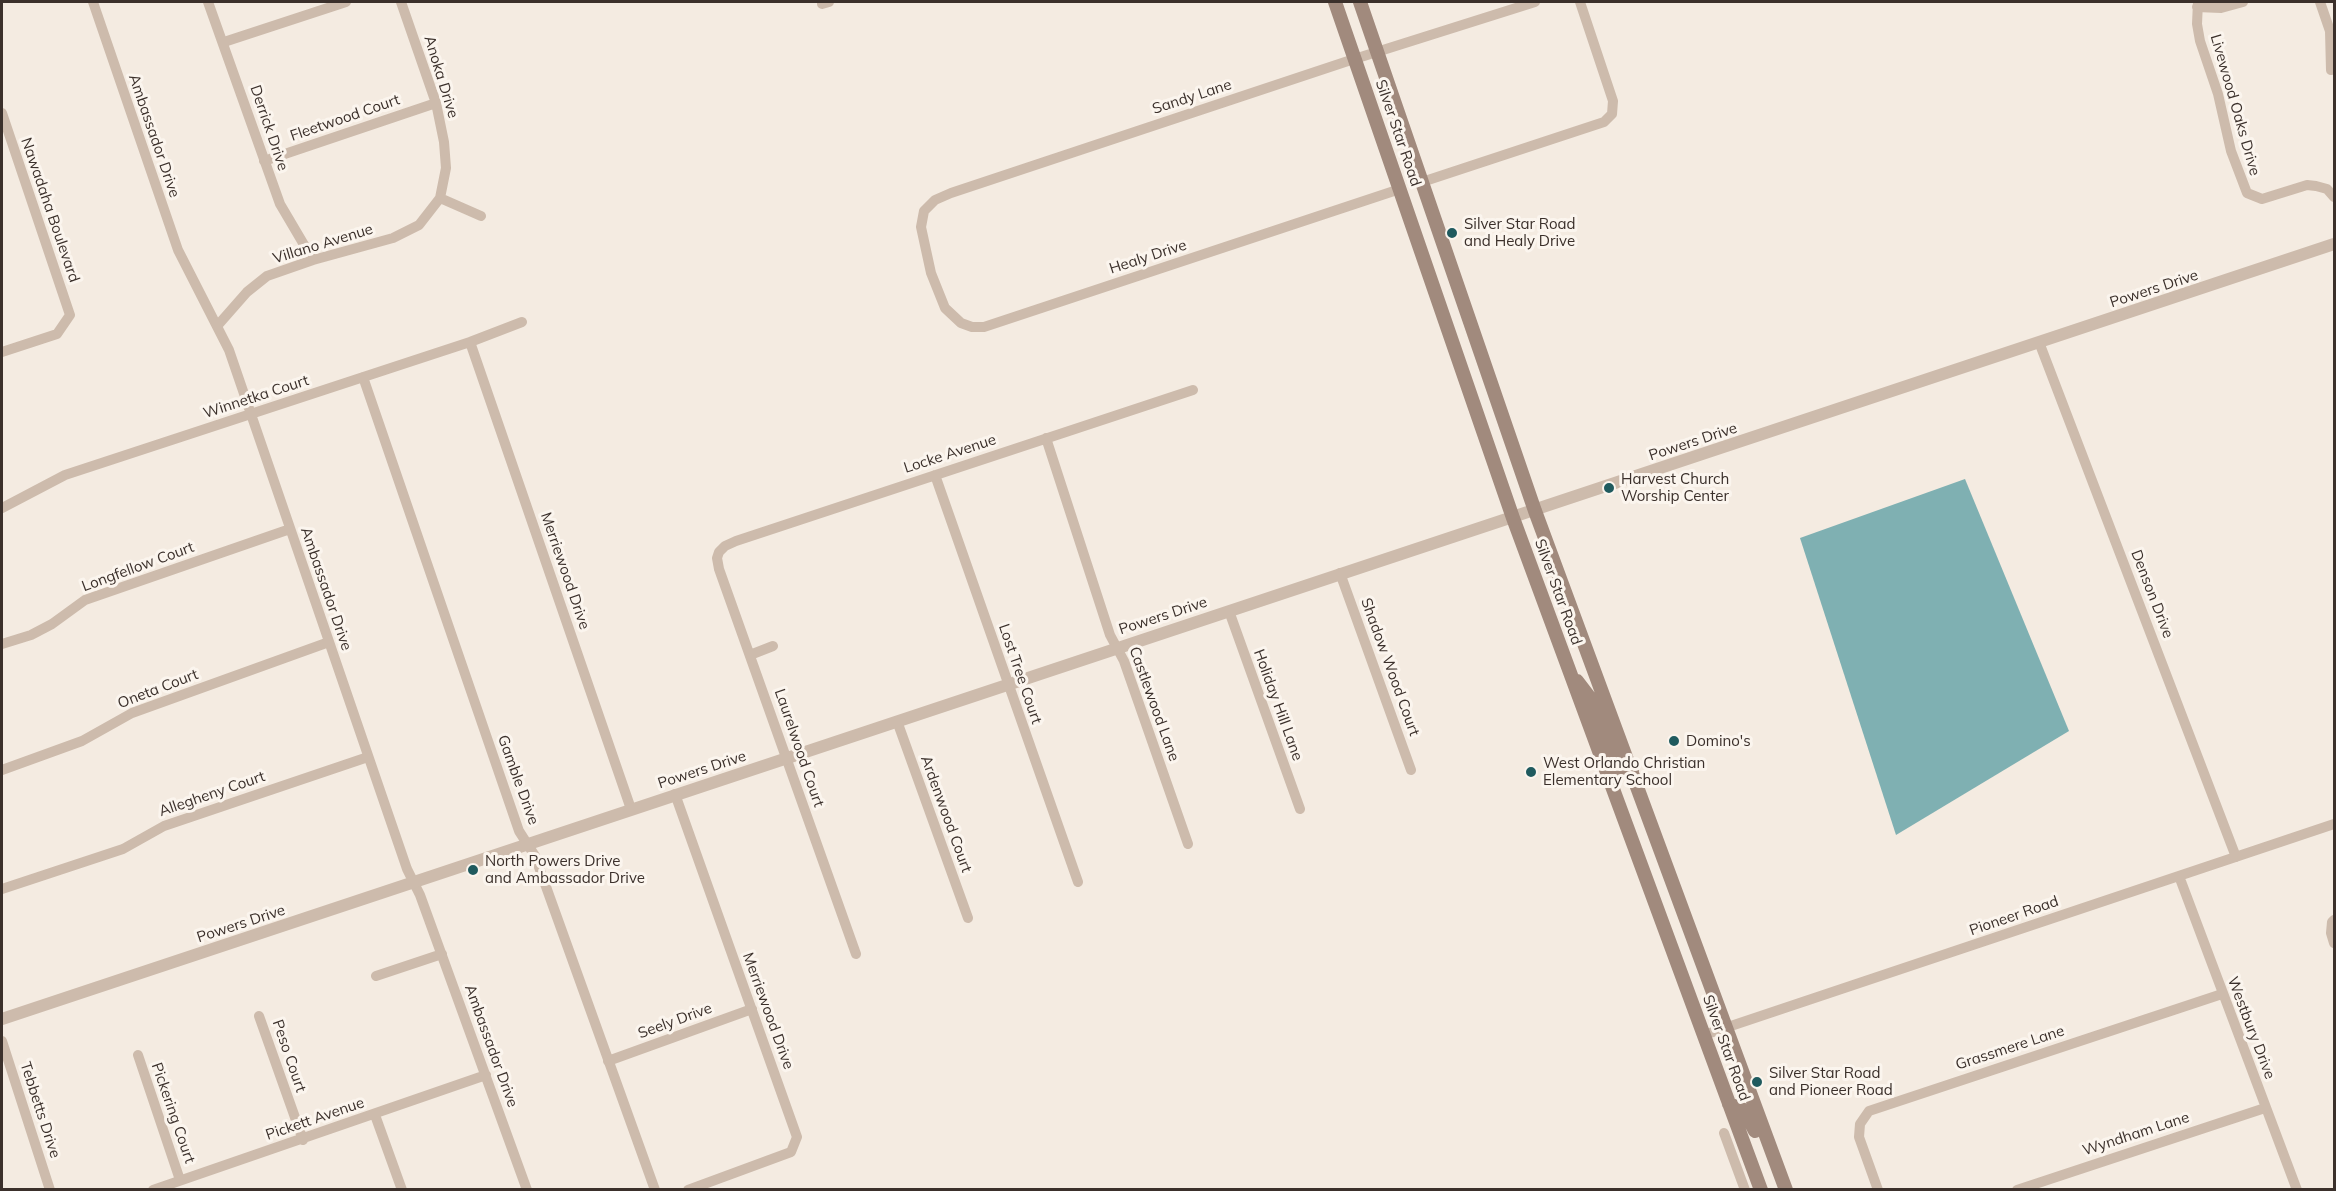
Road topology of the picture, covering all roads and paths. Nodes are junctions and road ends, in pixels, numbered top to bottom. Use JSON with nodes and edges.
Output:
{"nodes":[{"id":1,"x":93,"y":2,"type":"edge"},
{"id":2,"x":208,"y":2,"type":"edge"},
{"id":3,"x":346,"y":2,"type":"edge"},
{"id":4,"x":401,"y":2,"type":"edge"},
{"id":5,"x":822,"y":2,"type":"edge"},
{"id":6,"x":829,"y":2,"type":"edge"},
{"id":7,"x":1335,"y":2,"type":"edge"},
{"id":8,"x":1360,"y":2,"type":"edge"},
{"id":9,"x":1535,"y":2,"type":"edge"},
{"id":10,"x":1580,"y":2,"type":"edge"},
{"id":11,"x":2243,"y":2,"type":"edge"},
{"id":12,"x":2320,"y":2,"type":"edge"},
{"id":13,"x":2198,"y":4,"type":"edge"},
{"id":14,"x":224,"y":42,"type":"junction"},
{"id":15,"x":1377,"y":52,"type":"junction"},
{"id":16,"x":1355,"y":59,"type":"junction"},
{"id":17,"x":2331,"y":70,"type":"dead end"},
{"id":18,"x":436,"y":103,"type":"junction"},
{"id":19,"x":2,"y":113,"type":"edge"},
{"id":20,"x":264,"y":161,"type":"junction"},
{"id":21,"x":1422,"y":182,"type":"junction"},
{"id":22,"x":1400,"y":189,"type":"junction"},
{"id":23,"x":2334,"y":197,"type":"edge"},
{"id":24,"x":440,"y":198,"type":"junction"},
{"id":25,"x":481,"y":216,"type":"dead end"},
{"id":26,"x":2334,"y":244,"type":"edge"},
{"id":27,"x":312,"y":260,"type":"junction"},
{"id":28,"x":931,"y":273,"type":"joint"},
{"id":29,"x":522,"y":322,"type":"dead end"},
{"id":30,"x":218,"y":325,"type":"junction"},
{"id":31,"x":470,"y":342,"type":"junction"},
{"id":32,"x":2038,"y":342,"type":"junction"},
{"id":33,"x":2,"y":352,"type":"edge"},
{"id":34,"x":363,"y":377,"type":"junction"},
{"id":35,"x":1193,"y":390,"type":"dead end"},
{"id":36,"x":250,"y":415,"type":"junction"},
{"id":37,"x":1046,"y":438,"type":"junction"},
{"id":38,"x":935,"y":475,"type":"junction"},
{"id":39,"x":2,"y":508,"type":"edge"},
{"id":40,"x":1535,"y":511,"type":"junction"},
{"id":41,"x":1513,"y":518,"type":"junction"},
{"id":42,"x":290,"y":529,"type":"junction"},
{"id":43,"x":719,"y":552,"type":"joint"},
{"id":44,"x":1340,"y":573,"type":"junction"},
{"id":45,"x":1228,"y":611,"type":"junction"},
{"id":46,"x":329,"y":642,"type":"junction"},
{"id":47,"x":2,"y":644,"type":"edge"},
{"id":48,"x":773,"y":646,"type":"dead end"},
{"id":49,"x":1117,"y":648,"type":"junction"},
{"id":50,"x":750,"y":655,"type":"junction"},
{"id":51,"x":1569,"y":670,"type":"junction"},
{"id":52,"x":1008,"y":684,"type":"junction"},
{"id":53,"x":897,"y":721,"type":"junction"},
{"id":54,"x":368,"y":757,"type":"junction"},
{"id":55,"x":787,"y":757,"type":"junction"},
{"id":56,"x":2,"y":770,"type":"edge"},
{"id":57,"x":1411,"y":770,"type":"dead end"},
{"id":58,"x":1632,"y":772,"type":"junction"},
{"id":59,"x":675,"y":794,"type":"junction"},
{"id":60,"x":631,"y":809,"type":"junction"},
{"id":61,"x":1300,"y":809,"type":"dead end"},
{"id":62,"x":2334,"y":824,"type":"edge"},
{"id":63,"x":527,"y":844,"type":"junction"},
{"id":64,"x":1188,"y":844,"type":"dead end"},
{"id":65,"x":2236,"y":857,"type":"junction"},
{"id":66,"x":2179,"y":876,"type":"junction"},
{"id":67,"x":413,"y":882,"type":"junction"},
{"id":68,"x":1077,"y":882,"type":"dead end"},
{"id":69,"x":2,"y":890,"type":"edge"},
{"id":70,"x":968,"y":918,"type":"dead end"},
{"id":71,"x":2334,"y":920,"type":"edge"},
{"id":72,"x":2334,"y":943,"type":"edge"},
{"id":73,"x":442,"y":954,"type":"junction"},
{"id":74,"x":856,"y":954,"type":"dead end"},
{"id":75,"x":376,"y":976,"type":"dead end"},
{"id":76,"x":2222,"y":994,"type":"junction"},
{"id":77,"x":752,"y":1009,"type":"junction"},
{"id":78,"x":259,"y":1016,"type":"dead end"},
{"id":79,"x":2,"y":1019,"type":"edge"},
{"id":80,"x":1725,"y":1028,"type":"junction"},
{"id":81,"x":1704,"y":1035,"type":"junction"},
{"id":82,"x":2,"y":1041,"type":"edge"},
{"id":83,"x":138,"y":1055,"type":"dead end"},
{"id":84,"x":608,"y":1062,"type":"junction"},
{"id":85,"x":486,"y":1075,"type":"junction"},
{"id":86,"x":1729,"y":1104,"type":"junction"},
{"id":87,"x":2265,"y":1108,"type":"junction"},
{"id":88,"x":375,"y":1115,"type":"junction"},
{"id":89,"x":1724,"y":1133,"type":"dead end"},
{"id":90,"x":303,"y":1140,"type":"junction"},
{"id":91,"x":180,"y":1180,"type":"junction"},
{"id":92,"x":50,"y":1190,"type":"edge"},
{"id":93,"x":153,"y":1190,"type":"edge"},
{"id":94,"x":402,"y":1190,"type":"edge"},
{"id":95,"x":526,"y":1190,"type":"edge"},
{"id":96,"x":655,"y":1190,"type":"edge"},
{"id":97,"x":688,"y":1190,"type":"edge"},
{"id":98,"x":1745,"y":1190,"type":"edge"},
{"id":99,"x":1761,"y":1190,"type":"edge"},
{"id":100,"x":1776,"y":1190,"type":"edge"},
{"id":101,"x":1786,"y":1190,"type":"edge"},
{"id":102,"x":1878,"y":1190,"type":"edge"},
{"id":103,"x":2017,"y":1190,"type":"edge"},
{"id":104,"x":2297,"y":1190,"type":"edge"}],
"edges":[{"from":1,"to":30,"type":"street","name":"Ambassador Drive"},
{"from":2,"to":14,"type":"street","name":"Derrick Drive"},
{"from":3,"to":14,"type":"street"},
{"from":4,"to":18,"type":"street","name":"Anoka Drive"},
{"from":5,"to":6,"type":"street"},
{"from":7,"to":16,"type":"main road","name":"Silver Star Road"},
{"from":8,"to":15,"type":"main road","name":"Silver Star Road"},
{"from":9,"to":15,"type":"street","name":"Sandy Lane"},
{"from":10,"to":21,"type":"street"},
{"from":11,"to":13,"type":"street"},
{"from":12,"to":17,"type":"street"},
{"from":13,"to":23,"type":"street","name":"Livewood Oaks Drive"},
{"from":14,"to":20,"type":"street","name":"Derrick Drive"},
{"from":15,"to":16,"type":"street","name":"Sandy Lane"},
{"from":15,"to":21,"type":"main road","name":"Silver Star Road"},
{"from":16,"to":22,"type":"main road","name":"Silver Star Road"},
{"from":16,"to":28,"type":"street","name":"Sandy Lane"},
{"from":18,"to":20,"type":"street","name":"Fleetwood Court"},
{"from":18,"to":24,"type":"street","name":"Anoka Drive"},
{"from":19,"to":33,"type":"street","name":"Nawadaha Boulevard"},
{"from":20,"to":27,"type":"street","name":"Derrick Drive"},
{"from":21,"to":40,"type":"main road","name":"Silver Star Road"},
{"from":22,"to":28,"type":"street","name":"Healy Drive"},
{"from":22,"to":41,"type":"main road","name":"Silver Star Road"},
{"from":24,"to":25,"type":"street"},
{"from":24,"to":27,"type":"street","name":"Villano Avenue"},
{"from":26,"to":32,"type":"street","name":"Powers Drive"},
{"from":27,"to":30,"type":"street","name":"Villano Avenue"},
{"from":29,"to":31,"type":"street","name":"Winnetka Court"},
{"from":30,"to":36,"type":"street","name":"Ambassador Drive"},
{"from":31,"to":34,"type":"street","name":"Winnetka Court"},
{"from":31,"to":60,"type":"street","name":"Merriewood Drive"},
{"from":32,"to":40,"type":"street","name":"Powers Drive"},
{"from":32,"to":65,"type":"street","name":"Denson Drive"},
{"from":34,"to":36,"type":"street","name":"Winnetka Court"},
{"from":34,"to":63,"type":"street","name":"Gamble Drive"},
{"from":35,"to":37,"type":"street","name":"Locke Avenue"},
{"from":36,"to":39,"type":"street","name":"Winnetka Court"},
{"from":36,"to":42,"type":"street","name":"Ambassador Drive"},
{"from":37,"to":38,"type":"street","name":"Locke Avenue"},
{"from":37,"to":49,"type":"street","name":"Castlewood Lane"},
{"from":38,"to":43,"type":"street","name":"Locke Avenue"},
{"from":38,"to":52,"type":"street","name":"Lost Tree Court"},
{"from":40,"to":41,"type":"street","name":"Powers Drive"},
{"from":40,"to":58,"type":"main road","name":"Silver Star Road"},
{"from":41,"to":44,"type":"street","name":"Powers Drive"},
{"from":41,"to":51,"type":"main road","name":"Silver Star Road"},
{"from":42,"to":46,"type":"street","name":"Ambassador Drive"},
{"from":42,"to":47,"type":"street","name":"Longfellow Court"},
{"from":43,"to":50,"type":"street","name":"Laurelwood Court"},
{"from":44,"to":45,"type":"street","name":"Powers Drive"},
{"from":44,"to":57,"type":"street","name":"Shadow Wood Court"},
{"from":45,"to":49,"type":"street","name":"Powers Drive"},
{"from":45,"to":61,"type":"street","name":"Holiday Hill Lane"},
{"from":46,"to":54,"type":"street","name":"Ambassador Drive"},
{"from":46,"to":56,"type":"street","name":"Oneta Court"},
{"from":48,"to":50,"type":"street"},
{"from":49,"to":52,"type":"street","name":"Powers Drive"},
{"from":49,"to":64,"type":"street","name":"Castlewood Lane"},
{"from":50,"to":55,"type":"street","name":"Laurelwood Court"},
{"from":51,"to":58,"type":"main road"},
{"from":51,"to":81,"type":"main road","name":"Silver Star Road"},
{"from":52,"to":53,"type":"street","name":"Powers Drive"},
{"from":52,"to":68,"type":"street","name":"Lost Tree Court"},
{"from":53,"to":55,"type":"street","name":"Powers Drive"},
{"from":53,"to":70,"type":"street","name":"Ardenwood Court"},
{"from":54,"to":67,"type":"street","name":"Ambassador Drive"},
{"from":54,"to":69,"type":"street","name":"Allegheny Court"},
{"from":55,"to":59,"type":"street","name":"Powers Drive"},
{"from":55,"to":74,"type":"street","name":"Laurelwood Court"},
{"from":58,"to":80,"type":"main road","name":"Silver Star Road"},
{"from":59,"to":60,"type":"street","name":"Powers Drive"},
{"from":59,"to":77,"type":"street","name":"Merriewood Drive"},
{"from":60,"to":63,"type":"street","name":"Powers Drive"},
{"from":62,"to":65,"type":"street","name":"Pioneer Road"},
{"from":63,"to":67,"type":"street","name":"Powers Drive"},
{"from":63,"to":84,"type":"street","name":"Gamble Drive"},
{"from":65,"to":66,"type":"street","name":"Pioneer Road"},
{"from":66,"to":76,"type":"street","name":"Westbury Drive"},
{"from":66,"to":80,"type":"street","name":"Pioneer Road"},
{"from":67,"to":73,"type":"street","name":"Ambassador Drive"},
{"from":67,"to":79,"type":"street","name":"Powers Drive"},
{"from":71,"to":72,"type":"street"},
{"from":73,"to":75,"type":"street"},
{"from":73,"to":85,"type":"street","name":"Ambassador Drive"},
{"from":76,"to":87,"type":"street","name":"Westbury Drive"},
{"from":76,"to":102,"type":"street","name":"Grassmere Lane"},
{"from":77,"to":84,"type":"street","name":"Seely Drive"},
{"from":77,"to":97,"type":"street","name":"Merriewood Drive"},
{"from":78,"to":90,"type":"street","name":"Peso Court"},
{"from":80,"to":81,"type":"street","name":"Pioneer Road"},
{"from":80,"to":101,"type":"main road","name":"Silver Star Road"},
{"from":81,"to":86,"type":"main road","name":"Silver Star Road"},
{"from":82,"to":92,"type":"street","name":"Tebbetts Drive"},
{"from":83,"to":91,"type":"street","name":"Pickering Court"},
{"from":84,"to":96,"type":"street","name":"Gamble Drive"},
{"from":85,"to":88,"type":"street","name":"Pickett Avenue"},
{"from":85,"to":95,"type":"street","name":"Ambassador Drive"},
{"from":86,"to":99,"type":"main road","name":"Silver Star Road"},
{"from":86,"to":100,"type":"main road"},
{"from":87,"to":103,"type":"street","name":"Wyndham Lane"},
{"from":87,"to":104,"type":"street","name":"Westbury Drive"},
{"from":88,"to":90,"type":"street","name":"Pickett Avenue"},
{"from":88,"to":94,"type":"street"},
{"from":89,"to":98,"type":"street"},
{"from":90,"to":91,"type":"street","name":"Pickett Avenue"},
{"from":91,"to":93,"type":"street","name":"Pickett Avenue"}]}
